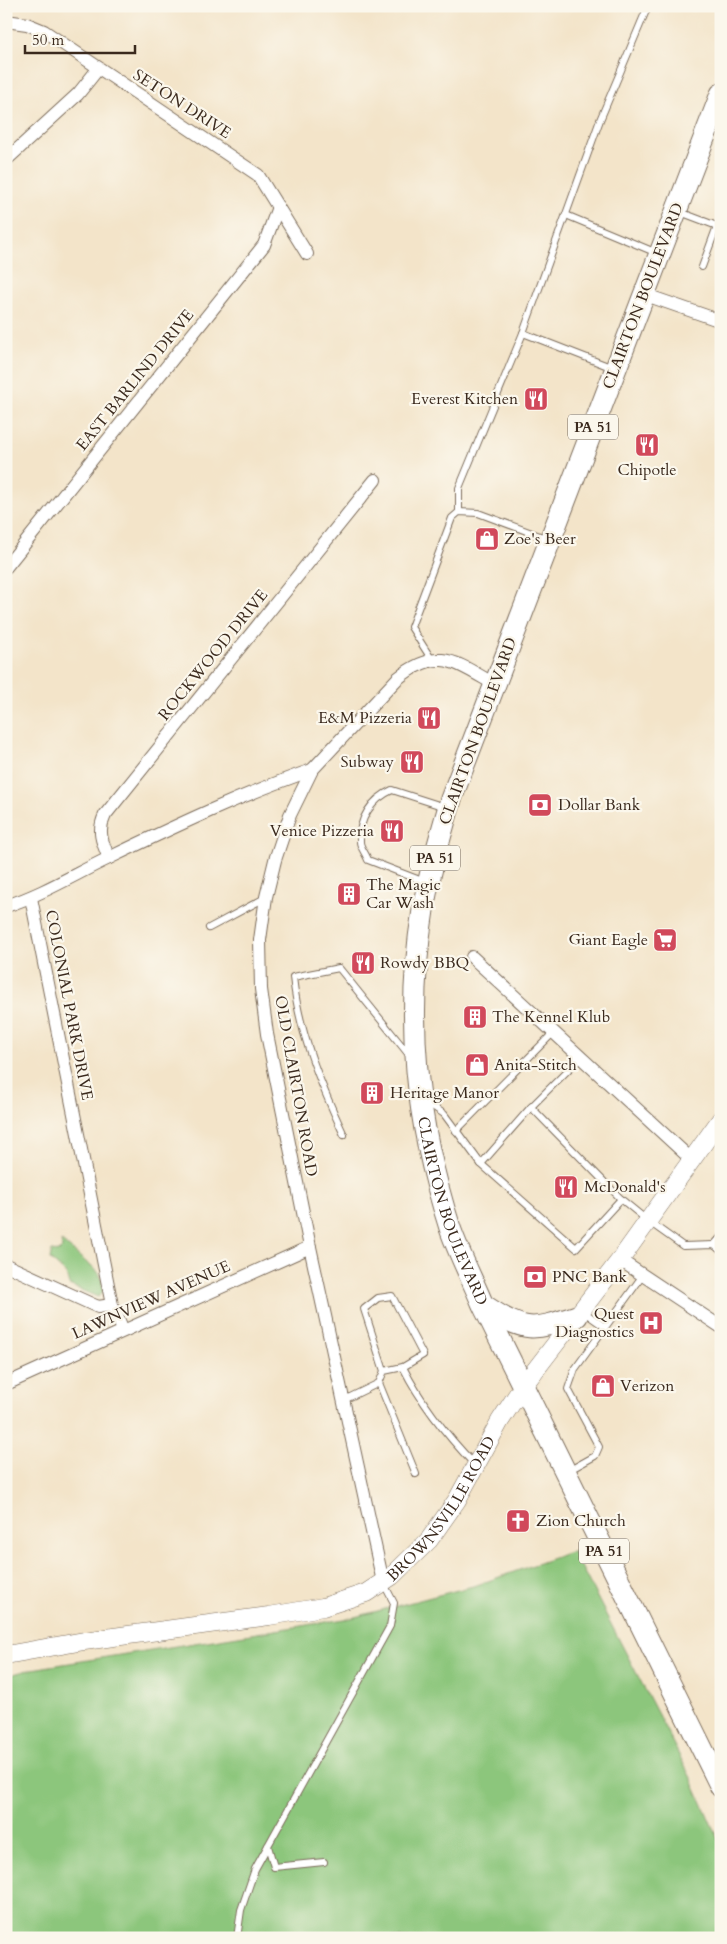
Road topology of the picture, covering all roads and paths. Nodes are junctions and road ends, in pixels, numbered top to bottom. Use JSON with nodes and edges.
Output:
{"nodes":[{"id":1,"x":648,"y":6,"type":"edge"},
{"id":2,"x":6,"y":21,"type":"edge"},
{"id":3,"x":98,"y":68,"type":"junction"},
{"id":4,"x":721,"y":94,"type":"edge"},
{"id":5,"x":6,"y":160,"type":"edge"},
{"id":6,"x":278,"y":207,"type":"junction"},
{"id":7,"x":677,"y":210,"type":"junction"},
{"id":8,"x":566,"y":215,"type":"junction"},
{"id":9,"x":659,"y":253,"type":"junction"},
{"id":10,"x":307,"y":254,"type":"dead end"},
{"id":11,"x":702,"y":267,"type":"dead end"},
{"id":12,"x":643,"y":294,"type":"junction"},
{"id":13,"x":721,"y":321,"type":"edge"},
{"id":14,"x":523,"y":334,"type":"junction"},
{"id":15,"x":615,"y":369,"type":"junction"},
{"id":16,"x":375,"y":480,"type":"dead end"},
{"id":17,"x":459,"y":512,"type":"junction"},
{"id":18,"x":549,"y":540,"type":"junction"},
{"id":19,"x":6,"y":567,"type":"edge"},
{"id":20,"x":432,"y":660,"type":"junction"},
{"id":21,"x":494,"y":684,"type":"junction"},
{"id":22,"x":312,"y":770,"type":"junction"},
{"id":23,"x":448,"y":808,"type":"junction"},
{"id":24,"x":109,"y":858,"type":"junction"},
{"id":25,"x":429,"y":884,"type":"junction"},
{"id":26,"x":266,"y":897,"type":"junction"},
{"id":27,"x":31,"y":898,"type":"junction"},
{"id":28,"x":6,"y":906,"type":"edge"},
{"id":29,"x":209,"y":928,"type":"dead end"},
{"id":30,"x":472,"y":957,"type":"dead end"},
{"id":31,"x":554,"y":1032,"type":"junction"},
{"id":32,"x":581,"y":1057,"type":"junction"},
{"id":33,"x":416,"y":1063,"type":"junction"},
{"id":34,"x":420,"y":1097,"type":"junction"},
{"id":35,"x":531,"y":1107,"type":"junction"},
{"id":36,"x":721,"y":1119,"type":"edge"},
{"id":37,"x":456,"y":1131,"type":"junction"},
{"id":38,"x":344,"y":1135,"type":"dead end"},
{"id":39,"x":692,"y":1160,"type":"junction"},
{"id":40,"x":481,"y":1164,"type":"junction"},
{"id":41,"x":621,"y":1199,"type":"junction"},
{"id":42,"x":648,"y":1222,"type":"junction"},
{"id":43,"x":721,"y":1237,"type":"edge"},
{"id":44,"x":714,"y":1245,"type":"junction"},
{"id":45,"x":310,"y":1247,"type":"junction"},
{"id":46,"x":721,"y":1251,"type":"edge"},
{"id":47,"x":620,"y":1260,"type":"junction"},
{"id":48,"x":6,"y":1265,"type":"edge"},
{"id":49,"x":643,"y":1275,"type":"junction"},
{"id":50,"x":112,"y":1305,"type":"junction"},
{"id":51,"x":483,"y":1305,"type":"junction"},
{"id":52,"x":579,"y":1313,"type":"junction"},
{"id":53,"x":605,"y":1327,"type":"junction"},
{"id":54,"x":721,"y":1327,"type":"edge"},
{"id":55,"x":123,"y":1330,"type":"junction"},
{"id":56,"x":403,"y":1367,"type":"junction"},
{"id":57,"x":384,"y":1371,"type":"junction"},
{"id":58,"x":379,"y":1383,"type":"junction"},
{"id":59,"x":6,"y":1384,"type":"edge"},
{"id":60,"x":523,"y":1386,"type":"junction"},
{"id":61,"x":344,"y":1400,"type":"junction"},
{"id":62,"x":475,"y":1466,"type":"junction"},
{"id":63,"x":565,"y":1472,"type":"junction"},
{"id":64,"x":416,"y":1474,"type":"dead end"},
{"id":65,"x":383,"y":1582,"type":"junction"},
{"id":66,"x":6,"y":1655,"type":"edge"},
{"id":67,"x":721,"y":1787,"type":"edge"},
{"id":68,"x":268,"y":1846,"type":"junction"},
{"id":69,"x":324,"y":1862,"type":"dead end"},
{"id":70,"x":237,"y":1938,"type":"edge"}],
"edges":[{"from":1,"to":8,"type":"lane"},
{"from":2,"to":3,"type":"street","name":"SETON DRIVE"},
{"from":3,"to":5,"type":"street"},
{"from":3,"to":6,"type":"street","name":"SETON DRIVE"},
{"from":4,"to":7,"type":"highway","name":"CLAIRTON BOULEVARD","number":"PA 51"},
{"from":6,"to":10,"type":"street","name":"SETON DRIVE"},
{"from":6,"to":19,"type":"street","name":"EAST BARLIND DRIVE"},
{"from":7,"to":9,"type":"highway","name":"CLAIRTON BOULEVARD","number":"PA 51"},
{"from":7,"to":11,"type":"lane"},
{"from":8,"to":9,"type":"lane"},
{"from":8,"to":14,"type":"lane"},
{"from":9,"to":12,"type":"highway","name":"CLAIRTON BOULEVARD","number":"PA 51"},
{"from":12,"to":13,"type":"street"},
{"from":12,"to":15,"type":"highway","name":"CLAIRTON BOULEVARD","number":"PA 51"},
{"from":14,"to":15,"type":"lane"},
{"from":14,"to":17,"type":"lane"},
{"from":15,"to":18,"type":"highway","name":"CLAIRTON BOULEVARD","number":"PA 51"},
{"from":16,"to":24,"type":"street","name":"ROCKWOOD DRIVE"},
{"from":17,"to":18,"type":"lane"},
{"from":17,"to":20,"type":"lane"},
{"from":18,"to":21,"type":"highway","name":"CLAIRTON BOULEVARD","number":"PA 51"},
{"from":20,"to":21,"type":"street","name":"OLD CLAIRTON ROAD"},
{"from":20,"to":22,"type":"street","name":"OLD CLAIRTON ROAD"},
{"from":21,"to":23,"type":"highway","name":"CLAIRTON BOULEVARD","number":"PA 51"},
{"from":22,"to":24,"type":"street","name":"COLONIAL PARK DRIVE"},
{"from":22,"to":26,"type":"street","name":"OLD CLAIRTON ROAD"},
{"from":23,"to":25,"type":"highway","name":"CLAIRTON BOULEVARD","number":"PA 51"},
{"from":23,"to":25,"type":"lane"},
{"from":24,"to":27,"type":"street","name":"COLONIAL PARK DRIVE"},
{"from":25,"to":33,"type":"highway","name":"CLAIRTON BOULEVARD","number":"PA 51"},
{"from":26,"to":29,"type":"lane"},
{"from":26,"to":45,"type":"street","name":"OLD CLAIRTON ROAD"},
{"from":27,"to":28,"type":"street"},
{"from":27,"to":50,"type":"street","name":"COLONIAL PARK DRIVE"},
{"from":30,"to":31,"type":"street"},
{"from":31,"to":32,"type":"street"},
{"from":31,"to":37,"type":"lane"},
{"from":32,"to":35,"type":"lane"},
{"from":32,"to":39,"type":"street"},
{"from":33,"to":34,"type":"highway","name":"CLAIRTON BOULEVARD","number":"PA 51"},
{"from":33,"to":38,"type":"lane"},
{"from":34,"to":37,"type":"lane"},
{"from":34,"to":51,"type":"highway","name":"CLAIRTON BOULEVARD","number":"PA 51"},
{"from":35,"to":40,"type":"lane"},
{"from":35,"to":41,"type":"lane"},
{"from":36,"to":39,"type":"main road","name":"BROWNSVILLE ROAD"},
{"from":37,"to":40,"type":"lane"},
{"from":39,"to":42,"type":"main road","name":"BROWNSVILLE ROAD"},
{"from":40,"to":41,"type":"lane"},
{"from":41,"to":42,"type":"lane"},
{"from":42,"to":44,"type":"lane"},
{"from":42,"to":47,"type":"main road","name":"BROWNSVILLE ROAD"},
{"from":43,"to":44,"type":"lane"},
{"from":44,"to":46,"type":"lane"},
{"from":45,"to":55,"type":"street","name":"LAWNVIEW AVENUE"},
{"from":45,"to":61,"type":"street","name":"OLD CLAIRTON ROAD"},
{"from":47,"to":49,"type":"street"},
{"from":47,"to":52,"type":"main road","name":"BROWNSVILLE ROAD"},
{"from":48,"to":50,"type":"street"},
{"from":49,"to":53,"type":"lane"},
{"from":49,"to":54,"type":"street"},
{"from":50,"to":55,"type":"street","name":"COLONIAL PARK DRIVE"},
{"from":51,"to":52,"type":"highway"},
{"from":51,"to":60,"type":"highway","name":"CLAIRTON BOULEVARD","number":"PA 51"},
{"from":52,"to":53,"type":"lane"},
{"from":52,"to":60,"type":"main road","name":"BROWNSVILLE ROAD"},
{"from":53,"to":63,"type":"lane"},
{"from":55,"to":59,"type":"street","name":"LAWNVIEW AVENUE"},
{"from":56,"to":57,"type":"lane"},
{"from":56,"to":57,"type":"lane"},
{"from":56,"to":62,"type":"lane"},
{"from":57,"to":58,"type":"lane"},
{"from":58,"to":61,"type":"lane"},
{"from":58,"to":64,"type":"lane"},
{"from":60,"to":62,"type":"main road","name":"BROWNSVILLE ROAD"},
{"from":60,"to":63,"type":"highway","name":"CLAIRTON BOULEVARD","number":"PA 51"},
{"from":61,"to":65,"type":"street","name":"OLD CLAIRTON ROAD"},
{"from":62,"to":65,"type":"main road","name":"BROWNSVILLE ROAD"},
{"from":63,"to":67,"type":"highway","name":"CLAIRTON BOULEVARD","number":"PA 51"},
{"from":65,"to":66,"type":"main road","name":"BROWNSVILLE ROAD"},
{"from":65,"to":68,"type":"lane"},
{"from":68,"to":69,"type":"lane"},
{"from":68,"to":70,"type":"lane"}]}
